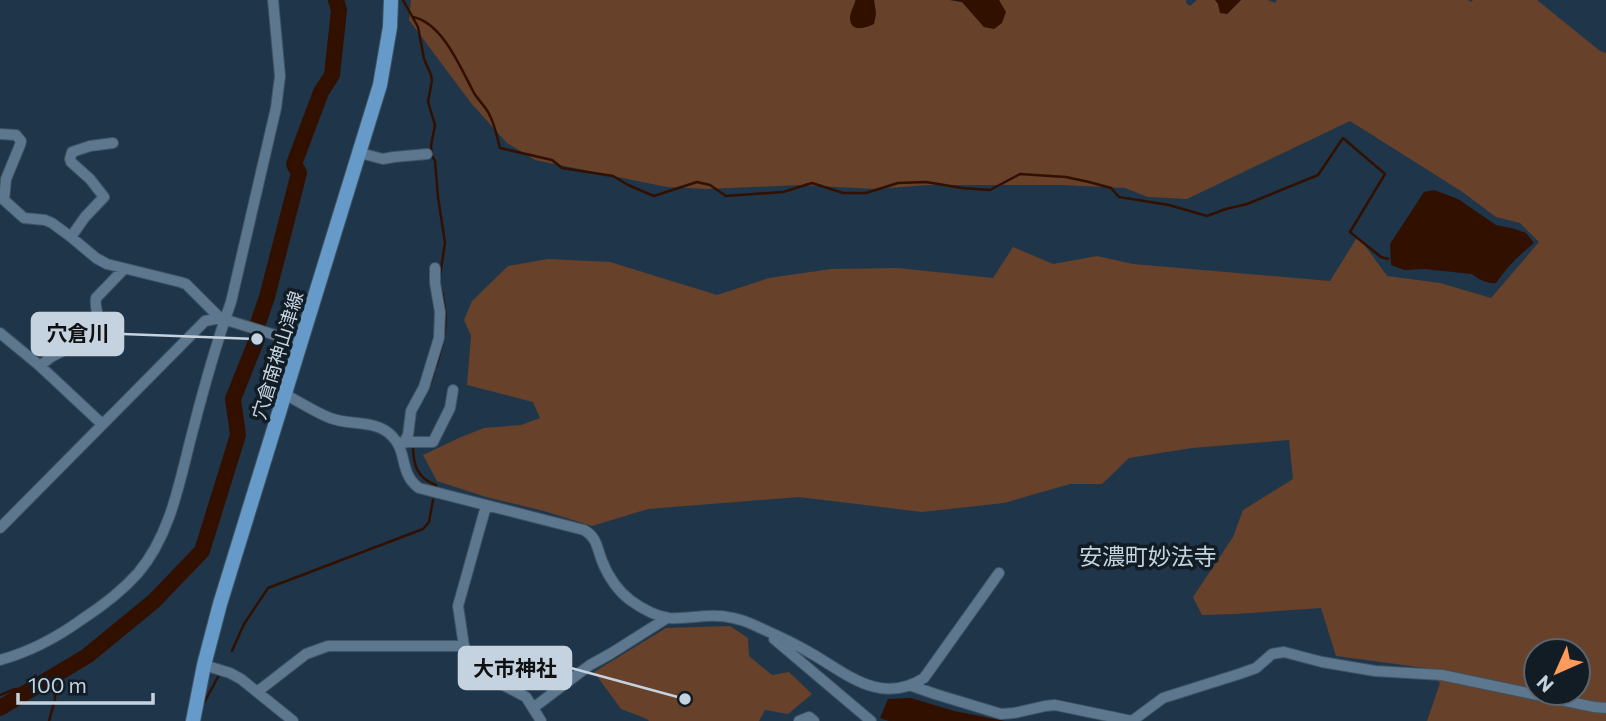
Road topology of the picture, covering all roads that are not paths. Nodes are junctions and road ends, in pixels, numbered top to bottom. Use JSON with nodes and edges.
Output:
{"nodes":[{"id":1,"x":273,"y":0,"type":"edge"},
{"id":2,"x":391,"y":0,"type":"edge"},
{"id":3,"x":0,"y":134,"type":"edge"},
{"id":4,"x":113,"y":143,"type":"dead end"},
{"id":5,"x":360,"y":153,"type":"junction"},
{"id":6,"x":427,"y":154,"type":"dead end"},
{"id":7,"x":71,"y":237,"type":"junction"},
{"id":8,"x":435,"y":268,"type":"dead end"},
{"id":9,"x":124,"y":269,"type":"junction"},
{"id":10,"x":224,"y":319,"type":"junction"},
{"id":11,"x":0,"y":333,"type":"edge"},
{"id":12,"x":297,"y":342,"type":"junction"},
{"id":13,"x":40,"y":366,"type":"junction"},
{"id":14,"x":453,"y":390,"type":"dead end"},
{"id":15,"x":286,"y":394,"type":"junction"},
{"id":16,"x":103,"y":424,"type":"junction"},
{"id":17,"x":407,"y":442,"type":"junction"},
{"id":18,"x":486,"y":506,"type":"junction"},
{"id":19,"x":0,"y":528,"type":"edge"},
{"id":20,"x":999,"y":573,"type":"dead end"},
{"id":21,"x":667,"y":618,"type":"junction"},
{"id":22,"x":764,"y":631,"type":"junction"},
{"id":23,"x":464,"y":646,"type":"junction"},
{"id":24,"x":0,"y":660,"type":"edge"},
{"id":25,"x":215,"y":668,"type":"junction"},
{"id":26,"x":912,"y":685,"type":"junction"},
{"id":27,"x":257,"y":692,"type":"junction"},
{"id":28,"x":533,"y":708,"type":"junction"},
{"id":29,"x":1606,"y":708,"type":"edge"},
{"id":30,"x":192,"y":721,"type":"edge"},
{"id":31,"x":293,"y":721,"type":"edge"},
{"id":32,"x":541,"y":721,"type":"edge"},
{"id":33,"x":799,"y":721,"type":"edge"},
{"id":34,"x":814,"y":721,"type":"edge"},
{"id":35,"x":871,"y":721,"type":"edge"},
{"id":36,"x":1132,"y":721,"type":"edge"}],
"edges":[{"from":1,"to":10,"type":"street"},
{"from":2,"to":5,"type":"main road","name":"穴倉南神山津線"},
{"from":3,"to":7,"type":"street"},
{"from":4,"to":7,"type":"street"},
{"from":5,"to":6,"type":"street"},
{"from":5,"to":12,"type":"main road","name":"穴倉南神山津線"},
{"from":7,"to":9,"type":"street"},
{"from":8,"to":17,"type":"street"},
{"from":9,"to":10,"type":"street"},
{"from":9,"to":13,"type":"street"},
{"from":10,"to":12,"type":"street"},
{"from":10,"to":16,"type":"street"},
{"from":10,"to":24,"type":"street"},
{"from":11,"to":13,"type":"street"},
{"from":12,"to":15,"type":"main road","name":"穴倉南神山津線"},
{"from":13,"to":16,"type":"street"},
{"from":14,"to":17,"type":"street"},
{"from":15,"to":17,"type":"street"},
{"from":15,"to":25,"type":"main road","name":"穴倉南神山津線"},
{"from":16,"to":19,"type":"street"},
{"from":17,"to":18,"type":"street"},
{"from":18,"to":21,"type":"street"},
{"from":18,"to":23,"type":"street"},
{"from":20,"to":26,"type":"street"},
{"from":21,"to":22,"type":"street"},
{"from":21,"to":28,"type":"street"},
{"from":22,"to":26,"type":"street"},
{"from":22,"to":35,"type":"street"},
{"from":23,"to":27,"type":"street"},
{"from":23,"to":28,"type":"street"},
{"from":25,"to":27,"type":"street"},
{"from":25,"to":30,"type":"main road","name":"穴倉南神山津線"},
{"from":26,"to":36,"type":"street"},
{"from":27,"to":31,"type":"street"},
{"from":28,"to":32,"type":"street"},
{"from":29,"to":36,"type":"street"},
{"from":33,"to":34,"type":"street"}]}
